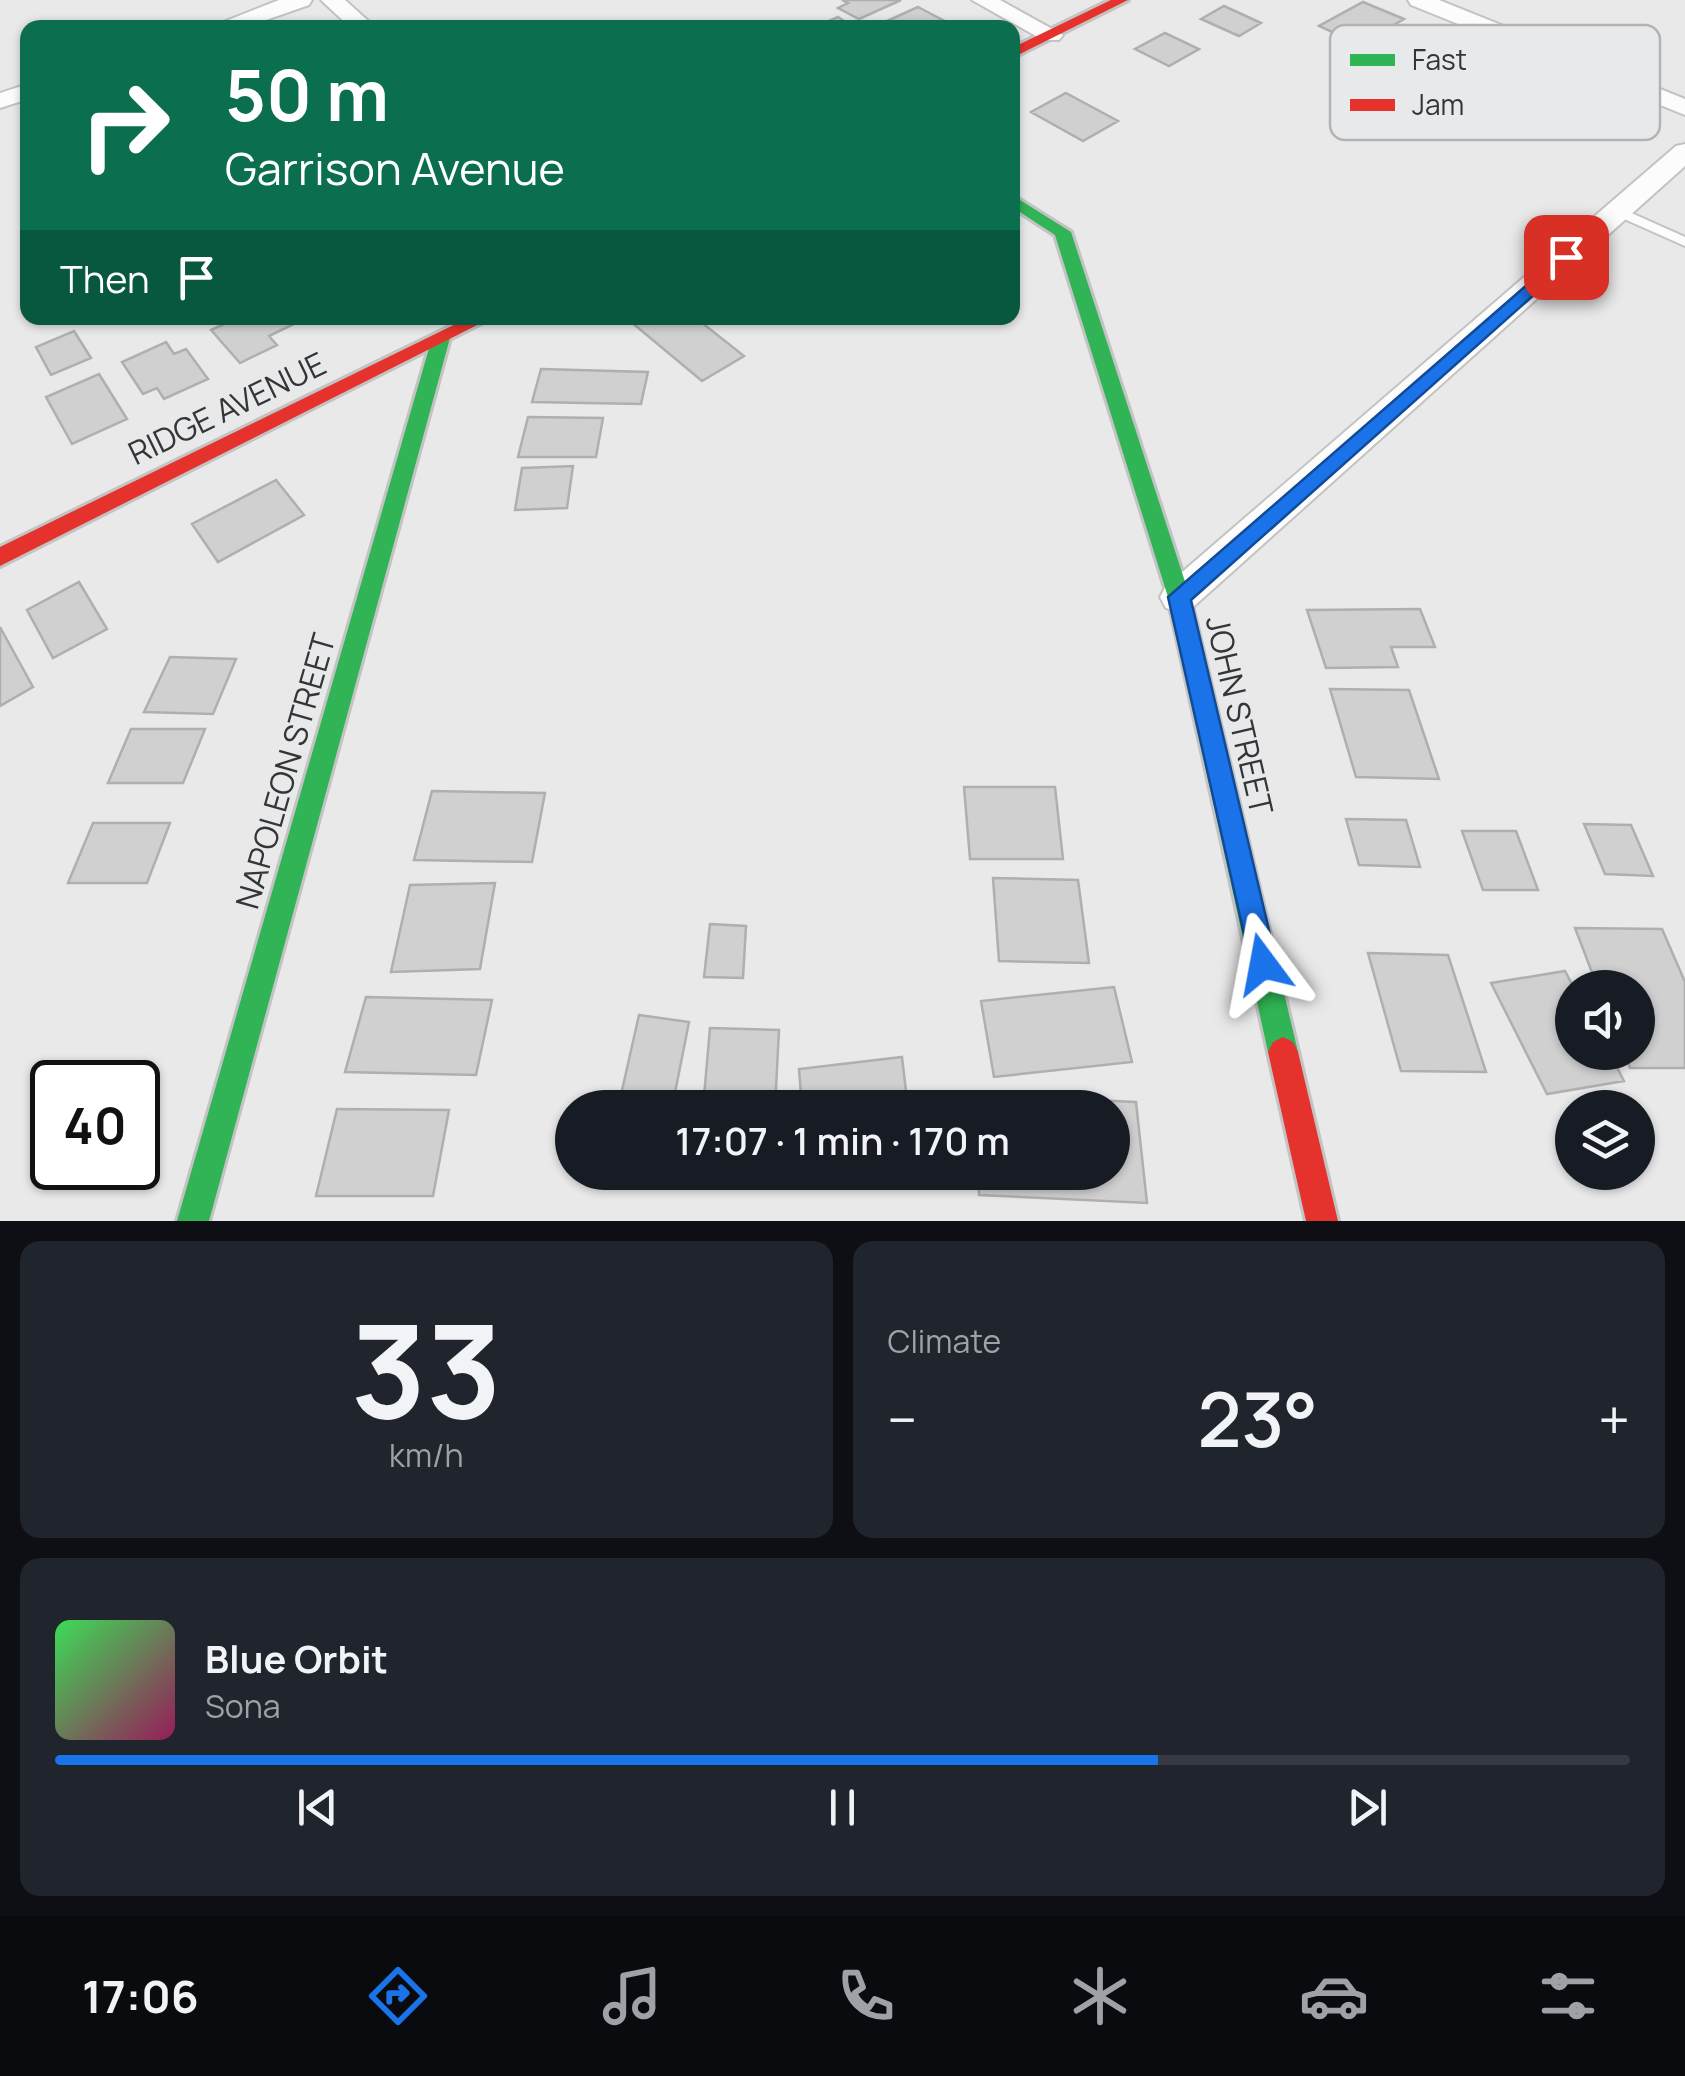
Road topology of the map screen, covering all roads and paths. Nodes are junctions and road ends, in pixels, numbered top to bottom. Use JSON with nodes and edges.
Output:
{"nodes":[{"id":1,"x":301,"y":0,"type":"edge"},
{"id":2,"x":332,"y":0,"type":"edge"},
{"id":3,"x":983,"y":0,"type":"edge"},
{"id":4,"x":1121,"y":0,"type":"edge"},
{"id":5,"x":1420,"y":0,"type":"edge"},
{"id":6,"x":242,"y":20,"type":"edge"},
{"id":7,"x":356,"y":20,"type":"edge"},
{"id":8,"x":1481,"y":25,"type":"edge"},
{"id":9,"x":1050,"y":35,"type":"junction"},
{"id":10,"x":1020,"y":50,"type":"edge"},
{"id":11,"x":1660,"y":98,"type":"edge"},
{"id":12,"x":1685,"y":108,"type":"edge"},
{"id":13,"x":1685,"y":152,"type":"edge"},
{"id":14,"x":1020,"y":205,"type":"edge"},
{"id":15,"x":1618,"y":210,"type":"junction"},
{"id":16,"x":1685,"y":242,"type":"edge"},
{"id":17,"x":468,"y":325,"type":"edge"},
{"id":18,"x":441,"y":338,"type":"junction"},
{"id":19,"x":0,"y":557,"type":"edge"},
{"id":20,"x":1179,"y":597,"type":"junction"},
{"id":21,"x":193,"y":1221,"type":"edge"},
{"id":22,"x":1322,"y":1221,"type":"edge"}],
"edges":[{"from":1,"to":6,"type":"street"},
{"from":2,"to":7,"type":"street"},
{"from":3,"to":9,"type":"street"},
{"from":4,"to":9,"type":"street"},
{"from":5,"to":8,"type":"street"},
{"from":9,"to":10,"type":"street"},
{"from":11,"to":12,"type":"street"},
{"from":13,"to":15,"type":"street"},
{"from":14,"to":20,"type":"street","name":"JOHN STREET"},
{"from":15,"to":16,"type":"lane"},
{"from":15,"to":20,"type":"street"},
{"from":17,"to":18,"type":"street","name":"RIDGE AVENUE"},
{"from":18,"to":19,"type":"street","name":"RIDGE AVENUE"},
{"from":18,"to":21,"type":"street","name":"NAPOLEON STREET"},
{"from":20,"to":22,"type":"street","name":"JOHN STREET"}]}
